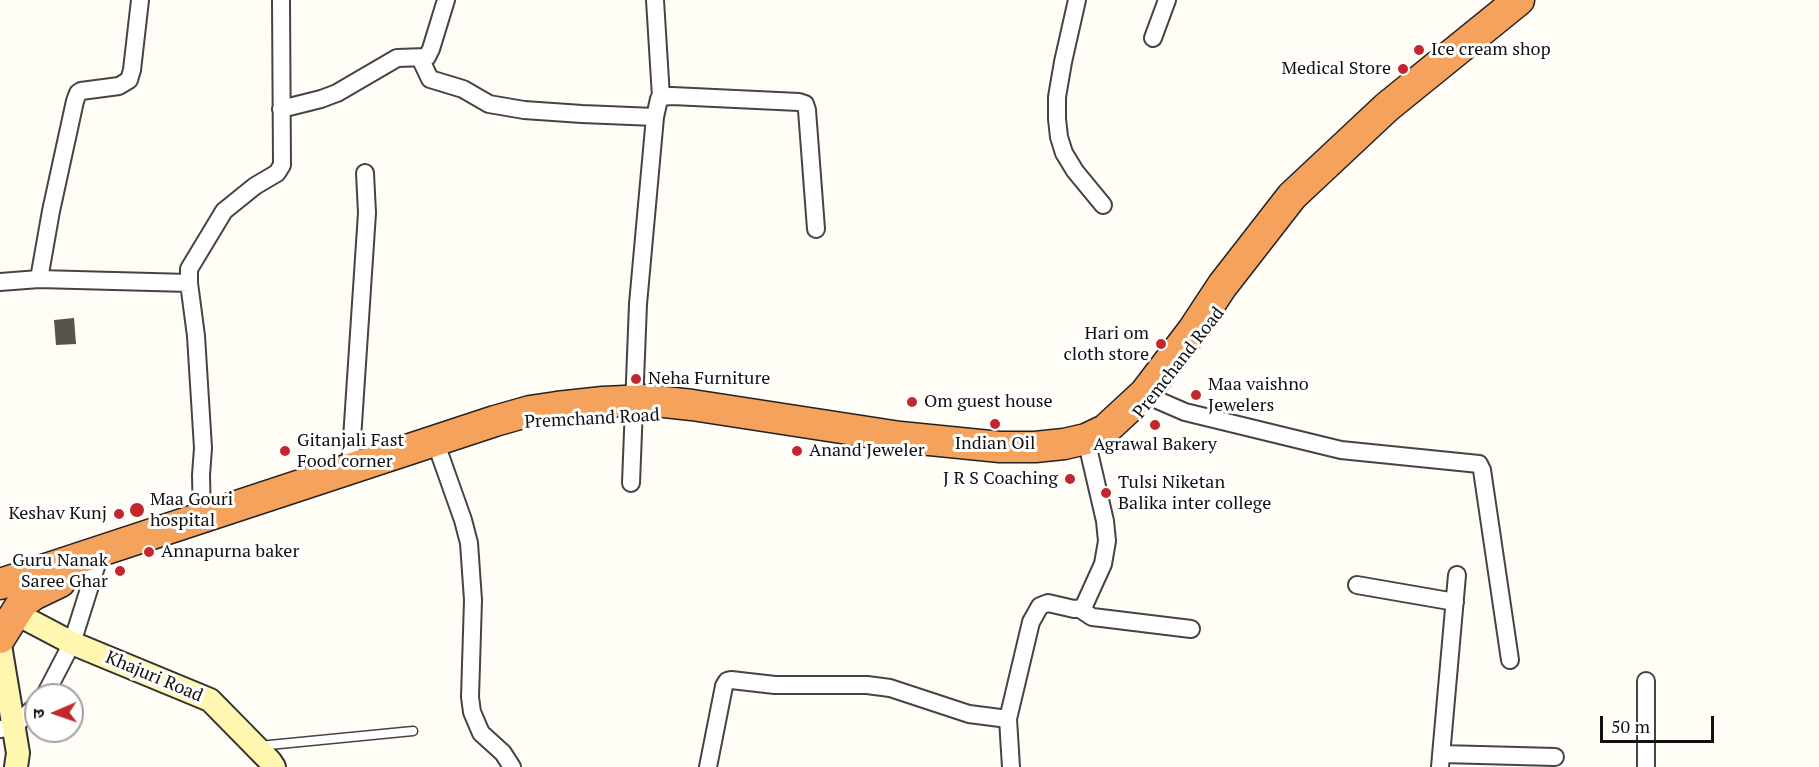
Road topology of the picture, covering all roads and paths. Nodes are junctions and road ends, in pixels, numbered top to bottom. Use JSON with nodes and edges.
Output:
{"nodes":[{"id":1,"x":140,"y":0,"type":"edge"},
{"id":2,"x":281,"y":0,"type":"edge"},
{"id":3,"x":446,"y":0,"type":"edge"},
{"id":4,"x":655,"y":0,"type":"edge"},
{"id":5,"x":1077,"y":0,"type":"edge"},
{"id":6,"x":1167,"y":0,"type":"edge"},
{"id":7,"x":1536,"y":0,"type":"edge"},
{"id":8,"x":1505,"y":9,"type":"edge"},
{"id":9,"x":1153,"y":38,"type":"dead end"},
{"id":10,"x":420,"y":58,"type":"junction"},
{"id":11,"x":661,"y":97,"type":"junction"},
{"id":12,"x":281,"y":109,"type":"junction"},
{"id":13,"x":655,"y":117,"type":"junction"},
{"id":14,"x":365,"y":173,"type":"dead end"},
{"id":15,"x":1103,"y":205,"type":"dead end"},
{"id":16,"x":816,"y":229,"type":"dead end"},
{"id":17,"x":39,"y":279,"type":"junction"},
{"id":18,"x":0,"y":282,"type":"edge"},
{"id":19,"x":189,"y":283,"type":"junction"},
{"id":20,"x":1155,"y":399,"type":"junction"},
{"id":21,"x":635,"y":408,"type":"junction"},
{"id":22,"x":435,"y":441,"type":"junction"},
{"id":23,"x":1088,"y":445,"type":"junction"},
{"id":24,"x":350,"y":469,"type":"junction"},
{"id":25,"x":631,"y":483,"type":"dead end"},
{"id":26,"x":201,"y":518,"type":"junction"},
{"id":27,"x":101,"y":551,"type":"junction"},
{"id":28,"x":72,"y":561,"type":"junction"},
{"id":29,"x":1457,"y":575,"type":"dead end"},
{"id":30,"x":0,"y":584,"type":"edge"},
{"id":31,"x":1357,"y":585,"type":"dead end"},
{"id":32,"x":1455,"y":602,"type":"junction"},
{"id":33,"x":1080,"y":609,"type":"junction"},
{"id":34,"x":7,"y":626,"type":"edge"},
{"id":35,"x":1191,"y":629,"type":"dead end"},
{"id":36,"x":72,"y":643,"type":"junction"},
{"id":37,"x":0,"y":645,"type":"edge"},
{"id":38,"x":1510,"y":660,"type":"dead end"},
{"id":39,"x":1646,"y":681,"type":"dead end"},
{"id":40,"x":51,"y":683,"type":"edge"},
{"id":41,"x":24,"y":715,"type":"edge"},
{"id":42,"x":1008,"y":719,"type":"junction"},
{"id":43,"x":7,"y":728,"type":"edge"},
{"id":44,"x":413,"y":731,"type":"dead end"},
{"id":45,"x":256,"y":746,"type":"junction"},
{"id":46,"x":1555,"y":757,"type":"dead end"},
{"id":47,"x":1441,"y":760,"type":"edge"},
{"id":48,"x":16,"y":767,"type":"edge"},
{"id":49,"x":274,"y":767,"type":"edge"},
{"id":50,"x":512,"y":767,"type":"edge"},
{"id":51,"x":708,"y":767,"type":"edge"},
{"id":52,"x":1011,"y":767,"type":"edge"},
{"id":53,"x":1646,"y":767,"type":"edge"}],
"edges":[{"from":1,"to":17,"type":"street"},
{"from":2,"to":12,"type":"street"},
{"from":3,"to":10,"type":"street"},
{"from":4,"to":11,"type":"street"},
{"from":5,"to":15,"type":"street"},
{"from":6,"to":9,"type":"street"},
{"from":7,"to":8,"type":"highway","name":"Premchand Road"},
{"from":8,"to":20,"type":"highway","name":"Premchand Road"},
{"from":8,"to":23,"type":"highway","name":"Premchand Road"},
{"from":10,"to":12,"type":"street"},
{"from":10,"to":13,"type":"street"},
{"from":11,"to":13,"type":"street"},
{"from":11,"to":16,"type":"street"},
{"from":12,"to":19,"type":"street"},
{"from":13,"to":21,"type":"street"},
{"from":14,"to":24,"type":"street"},
{"from":17,"to":18,"type":"street"},
{"from":17,"to":19,"type":"street"},
{"from":19,"to":26,"type":"street"},
{"from":20,"to":23,"type":"highway","name":"Premchand Road"},
{"from":20,"to":38,"type":"street"},
{"from":21,"to":22,"type":"highway","name":"Premchand Road"},
{"from":21,"to":23,"type":"highway","name":"Premchand Road"},
{"from":21,"to":25,"type":"street"},
{"from":22,"to":24,"type":"highway","name":"Premchand Road"},
{"from":22,"to":50,"type":"street"},
{"from":23,"to":33,"type":"street"},
{"from":24,"to":26,"type":"highway","name":"Premchand Road"},
{"from":26,"to":27,"type":"highway","name":"Premchand Road"},
{"from":27,"to":28,"type":"highway","name":"Premchand Road"},
{"from":27,"to":36,"type":"street"},
{"from":28,"to":30,"type":"highway","name":"Premchand Road"},
{"from":28,"to":34,"type":"highway"},
{"from":29,"to":32,"type":"street"},
{"from":31,"to":32,"type":"street"},
{"from":32,"to":47,"type":"street"},
{"from":33,"to":35,"type":"street"},
{"from":33,"to":42,"type":"street"},
{"from":34,"to":36,"type":"street","name":"Khajuri Road"},
{"from":36,"to":40,"type":"street"},
{"from":36,"to":45,"type":"street","name":"Khajuri Road"},
{"from":37,"to":43,"type":"street"},
{"from":39,"to":53,"type":"street"},
{"from":41,"to":43,"type":"street"},
{"from":42,"to":51,"type":"street"},
{"from":42,"to":52,"type":"street"},
{"from":43,"to":48,"type":"street"},
{"from":44,"to":45,"type":"lane"},
{"from":45,"to":49,"type":"street","name":"Khajuri Road"},
{"from":46,"to":47,"type":"street"}]}
